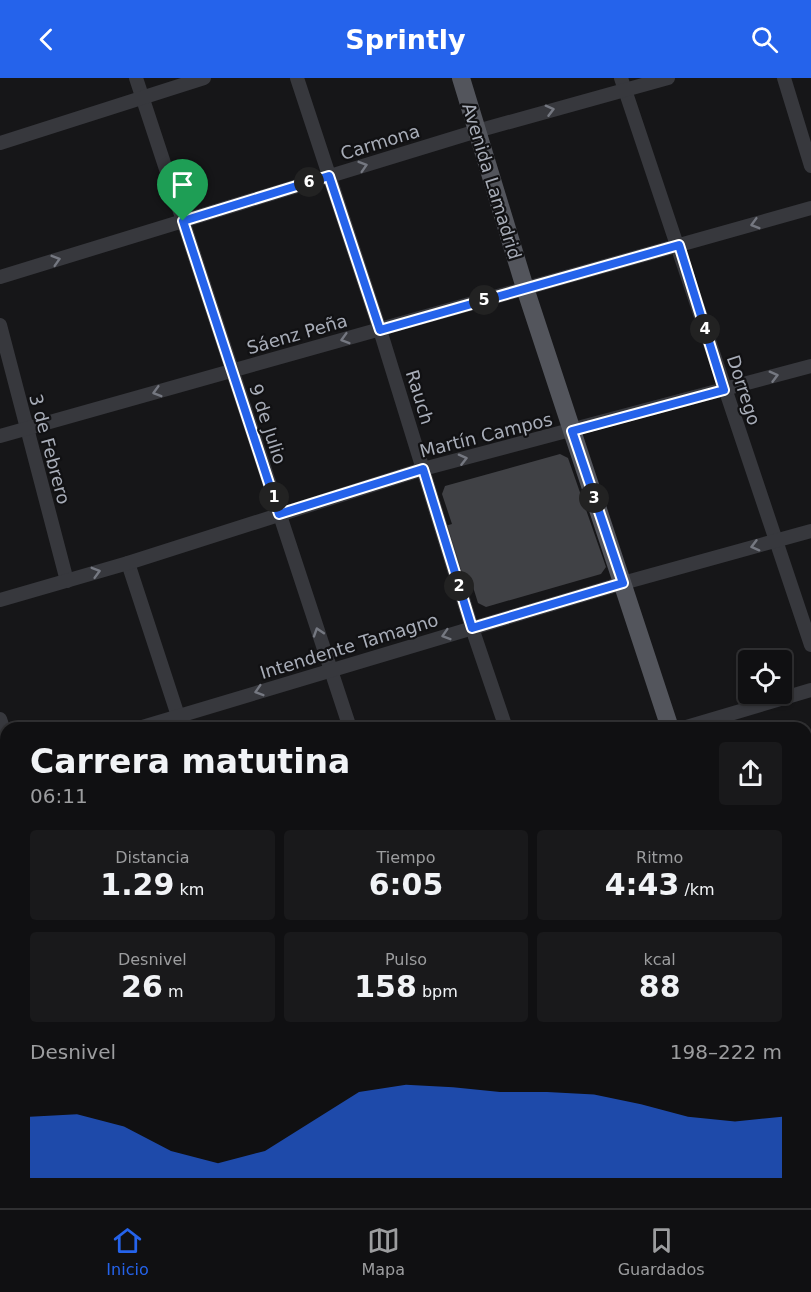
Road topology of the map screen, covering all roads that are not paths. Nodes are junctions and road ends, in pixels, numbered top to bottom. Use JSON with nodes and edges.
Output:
{"nodes":[{"id":1,"x":136,"y":78,"type":"edge"},
{"id":2,"x":204,"y":78,"type":"edge"},
{"id":3,"x":297,"y":78,"type":"edge"},
{"id":4,"x":461,"y":78,"type":"edge"},
{"id":5,"x":668,"y":78,"type":"edge"},
{"id":6,"x":784,"y":78,"type":"edge"},
{"id":7,"x":623,"y":84,"type":"edge"},
{"id":8,"x":143,"y":98,"type":"junction"},
{"id":9,"x":477,"y":131,"type":"junction"},
{"id":10,"x":0,"y":143,"type":"edge"},
{"id":11,"x":811,"y":166,"type":"edge"},
{"id":12,"x":329,"y":176,"type":"junction"},
{"id":13,"x":811,"y":208,"type":"edge"},
{"id":14,"x":183,"y":221,"type":"junction"},
{"id":15,"x":679,"y":245,"type":"junction"},
{"id":16,"x":0,"y":277,"type":"edge"},
{"id":17,"x":525,"y":288,"type":"junction"},
{"id":18,"x":0,"y":325,"type":"edge"},
{"id":19,"x":380,"y":330,"type":"junction"},
{"id":20,"x":811,"y":366,"type":"edge"},
{"id":21,"x":232,"y":371,"type":"junction"},
{"id":22,"x":724,"y":390,"type":"junction"},
{"id":23,"x":26,"y":429,"type":"junction"},
{"id":24,"x":572,"y":431,"type":"junction"},
{"id":25,"x":0,"y":436,"type":"edge"},
{"id":26,"x":423,"y":469,"type":"junction"},
{"id":27,"x":279,"y":514,"type":"junction"},
{"id":28,"x":811,"y":531,"type":"edge"},
{"id":29,"x":776,"y":540,"type":"junction"},
{"id":30,"x":128,"y":563,"type":"junction"},
{"id":31,"x":67,"y":581,"type":"junction"},
{"id":32,"x":623,"y":583,"type":"junction"},
{"id":33,"x":0,"y":600,"type":"edge"},
{"id":34,"x":472,"y":628,"type":"junction"},
{"id":35,"x":811,"y":645,"type":"edge"},
{"id":36,"x":331,"y":670,"type":"junction"},
{"id":37,"x":811,"y":690,"type":"edge"},
{"id":38,"x":180,"y":722,"type":"edge"},
{"id":39,"x":348,"y":722,"type":"edge"},
{"id":40,"x":504,"y":722,"type":"edge"},
{"id":41,"x":668,"y":722,"type":"edge"},
{"id":42,"x":703,"y":722,"type":"edge"}],
"edges":[{"from":1,"to":8,"type":"street","name":"9 de Julio"},
{"from":2,"to":8,"type":"street"},
{"from":3,"to":12,"type":"street","name":"Rauch"},
{"from":4,"to":9,"type":"main road","name":"Avenida Lamadrid"},
{"from":5,"to":7,"type":"street","name":"Carmona"},
{"from":6,"to":11,"type":"street"},
{"from":9,"to":7,"type":"street","name":"Carmona","one_way":true},
{"from":7,"to":15,"type":"street","name":"Dorrego"},
{"from":8,"to":10,"type":"street"},
{"from":8,"to":14,"type":"street","name":"9 de Julio"},
{"from":12,"to":9,"type":"street","name":"Carmona","one_way":true},
{"from":9,"to":17,"type":"main road","name":"Avenida Lamadrid"},
{"from":12,"to":14,"type":"street","name":"Carmona"},
{"from":12,"to":19,"type":"street","name":"Rauch"},
{"from":13,"to":15,"type":"street","name":"Sáenz Peña","one_way":true},
{"from":16,"to":14,"type":"street","name":"Carmona","one_way":true},
{"from":14,"to":21,"type":"street","name":"9 de Julio"},
{"from":15,"to":17,"type":"street","name":"Sáenz Peña"},
{"from":15,"to":22,"type":"street","name":"Dorrego"},
{"from":17,"to":19,"type":"street","name":"Sáenz Peña"},
{"from":17,"to":24,"type":"main road","name":"Avenida Lamadrid"},
{"from":18,"to":23,"type":"street","name":"3 de Febrero"},
{"from":19,"to":21,"type":"street","name":"Sáenz Peña","one_way":true},
{"from":19,"to":26,"type":"street","name":"Rauch"},
{"from":22,"to":20,"type":"street","name":"Martín Campos","one_way":true},
{"from":21,"to":23,"type":"street","name":"Sáenz Peña","one_way":true},
{"from":21,"to":27,"type":"street","name":"9 de Julio"},
{"from":22,"to":24,"type":"street","name":"Martín Campos"},
{"from":22,"to":29,"type":"street","name":"Dorrego"},
{"from":23,"to":25,"type":"street","name":"Sáenz Peña"},
{"from":23,"to":31,"type":"street","name":"3 de Febrero"},
{"from":26,"to":24,"type":"street","name":"Martín Campos","one_way":true},
{"from":24,"to":32,"type":"main road","name":"Avenida Lamadrid"},
{"from":26,"to":27,"type":"street","name":"Martín Campos"},
{"from":26,"to":34,"type":"street","name":"Rauch"},
{"from":27,"to":30,"type":"street","name":"Martín Campos"},
{"from":36,"to":27,"type":"street","name":"9 de Julio","one_way":true},
{"from":28,"to":29,"type":"street","name":"Intendente Tamagno"},
{"from":29,"to":32,"type":"street","name":"Intendente Tamagno","one_way":true},
{"from":29,"to":35,"type":"street","name":"Dorrego"},
{"from":31,"to":30,"type":"street","name":"Martín Campos","one_way":true},
{"from":30,"to":38,"type":"street"},
{"from":31,"to":33,"type":"street","name":"Martín Campos"},
{"from":32,"to":34,"type":"street","name":"Intendente Tamagno"},
{"from":32,"to":41,"type":"main road","name":"Avenida Lamadrid"},
{"from":34,"to":36,"type":"street","name":"Intendente Tamagno","one_way":true},
{"from":34,"to":40,"type":"street","name":"Rauch"},
{"from":36,"to":38,"type":"street","name":"Intendente Tamagno","one_way":true},
{"from":36,"to":39,"type":"street","name":"9 de Julio"},
{"from":37,"to":42,"type":"street"}]}
